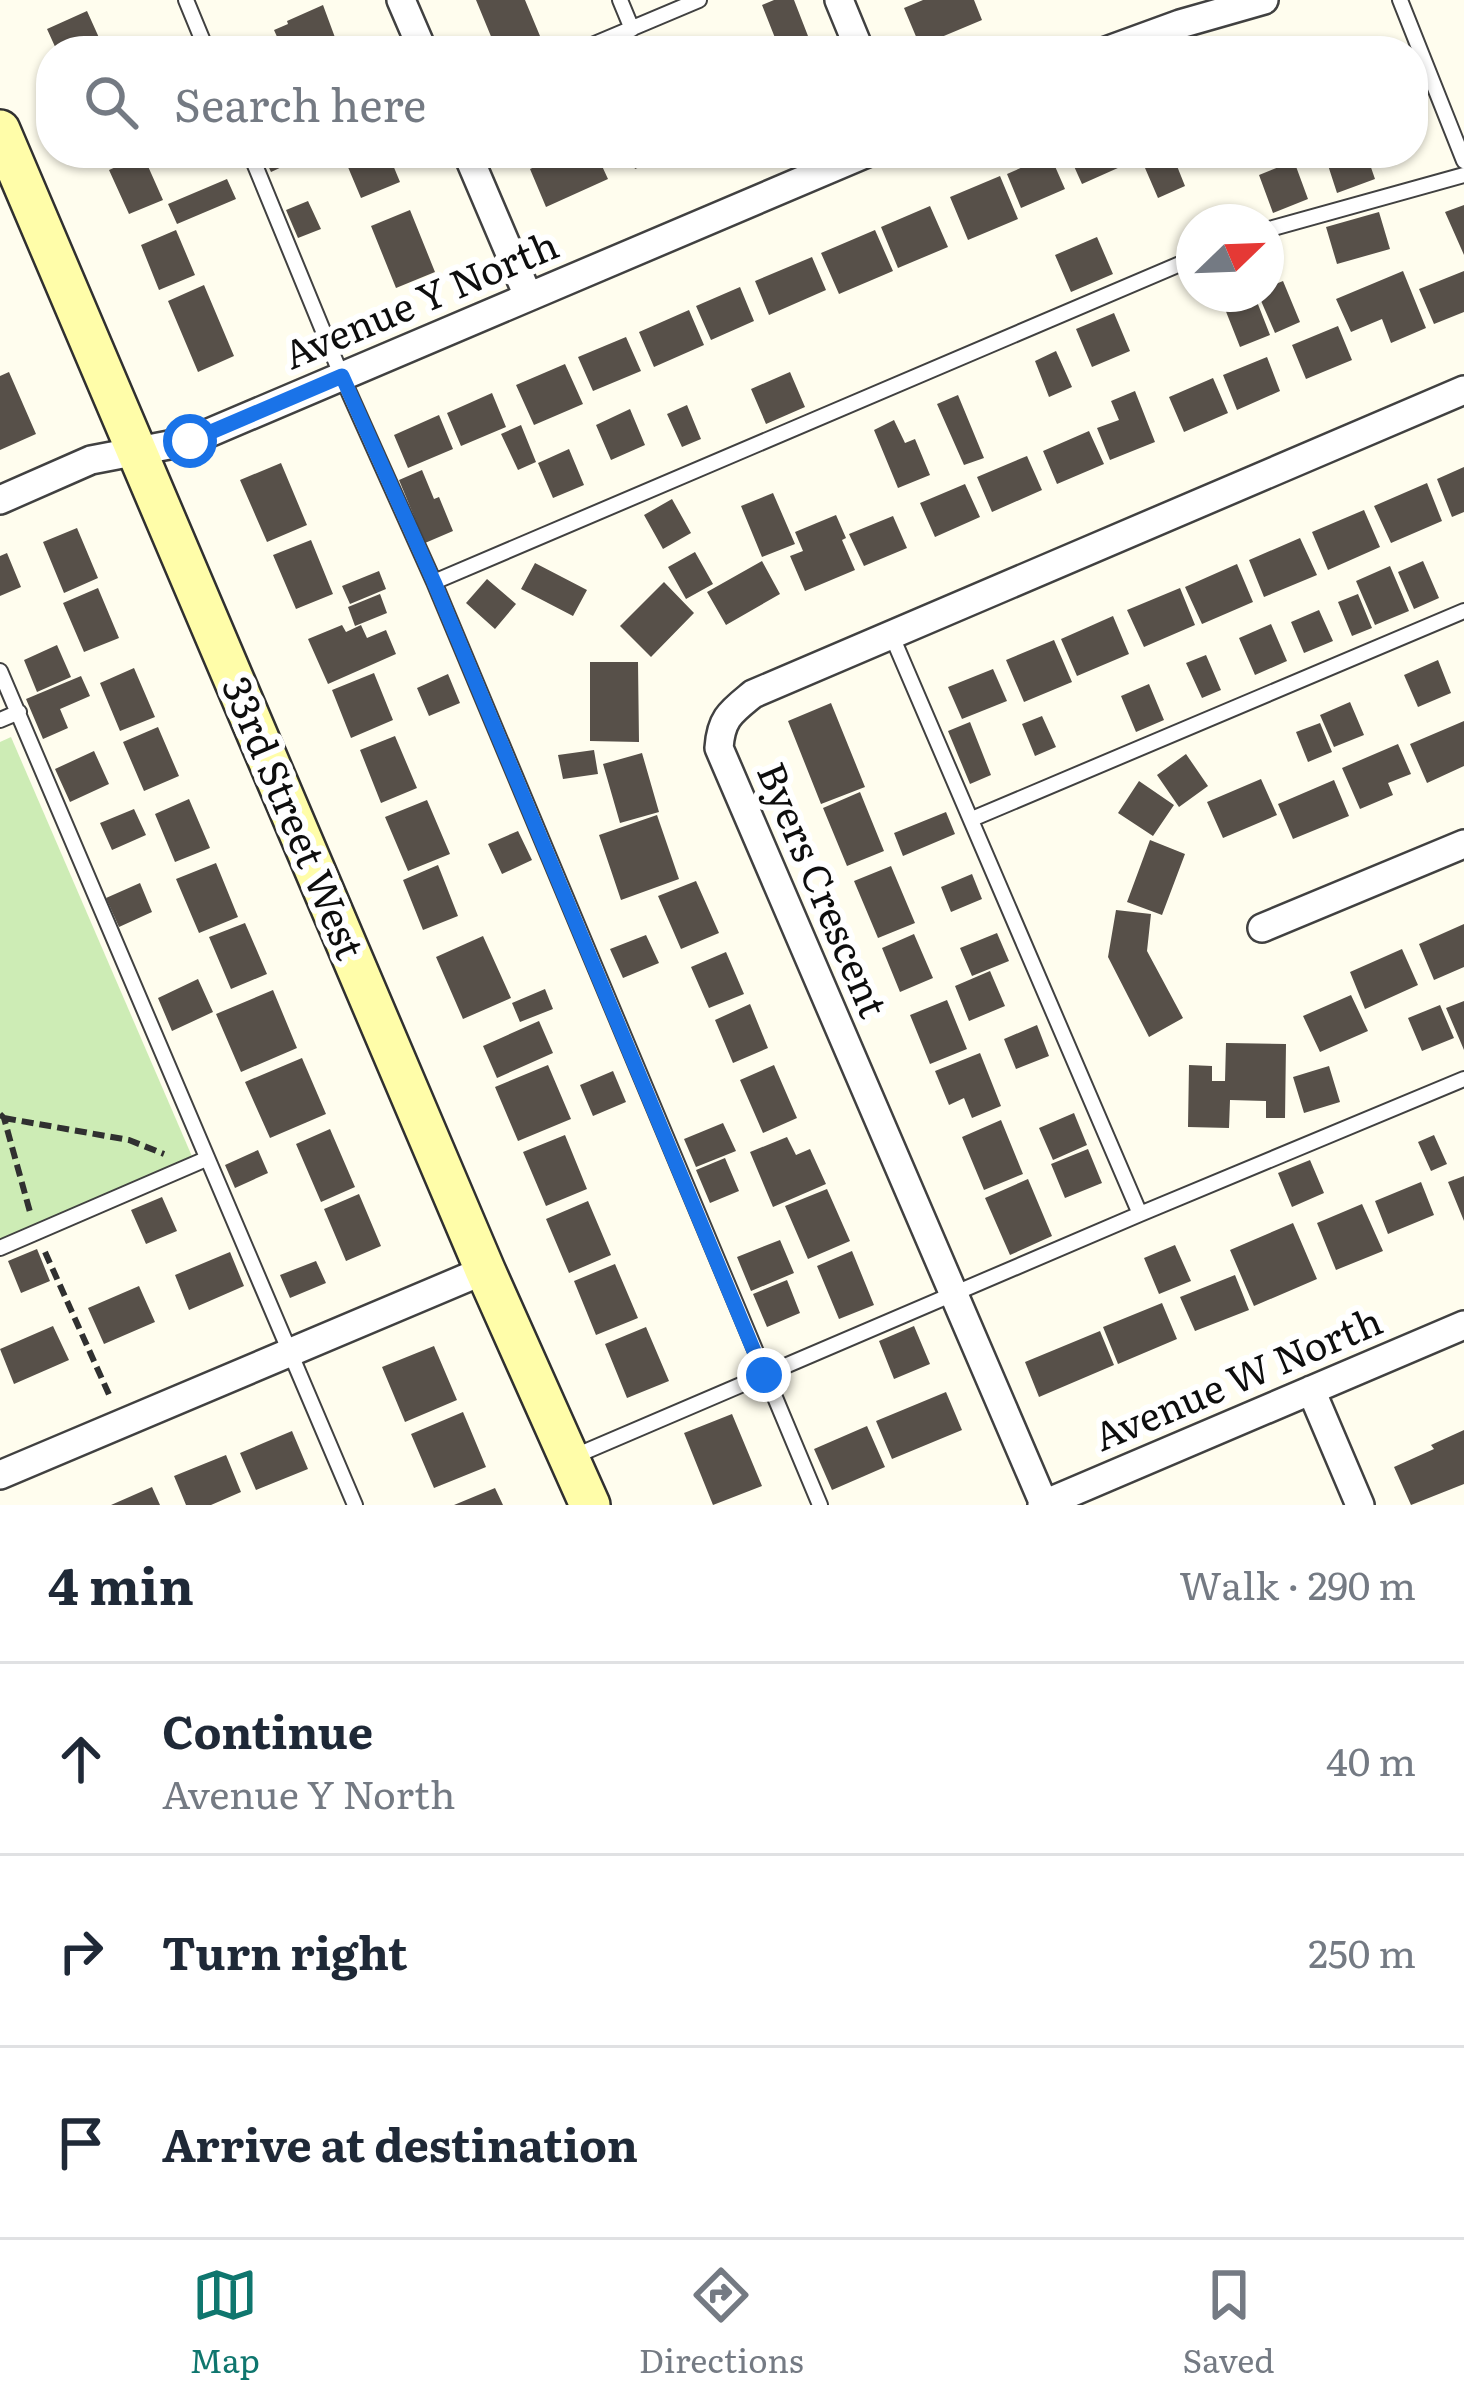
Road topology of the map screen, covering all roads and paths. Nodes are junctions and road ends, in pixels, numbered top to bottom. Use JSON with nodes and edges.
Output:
{"nodes":[{"id":1,"x":186,"y":0,"type":"edge"},
{"id":2,"x":401,"y":0,"type":"edge"},
{"id":3,"x":620,"y":0,"type":"edge"},
{"id":4,"x":699,"y":0,"type":"edge"},
{"id":5,"x":839,"y":0,"type":"edge"},
{"id":6,"x":1264,"y":0,"type":"edge"},
{"id":7,"x":1400,"y":0,"type":"edge"},
{"id":8,"x":632,"y":28,"type":"junction"},
{"id":9,"x":201,"y":36,"type":"edge"},
{"id":10,"x":417,"y":36,"type":"edge"},
{"id":11,"x":613,"y":36,"type":"edge"},
{"id":12,"x":854,"y":36,"type":"edge"},
{"id":13,"x":1147,"y":36,"type":"edge"},
{"id":14,"x":1414,"y":36,"type":"edge"},
{"id":15,"x":1428,"y":70,"type":"edge"},
{"id":16,"x":0,"y":130,"type":"edge"},
{"id":17,"x":1464,"y":161,"type":"edge"},
{"id":18,"x":256,"y":168,"type":"edge"},
{"id":19,"x":473,"y":168,"type":"edge"},
{"id":20,"x":831,"y":168,"type":"edge"},
{"id":21,"x":1464,"y":175,"type":"edge"},
{"id":22,"x":1284,"y":225,"type":"edge"},
{"id":23,"x":1176,"y":266,"type":"edge"},
{"id":24,"x":528,"y":296,"type":"junction"},
{"id":25,"x":342,"y":376,"type":"junction"},
{"id":26,"x":1464,"y":390,"type":"edge"},
{"id":27,"x":136,"y":452,"type":"junction"},
{"id":28,"x":0,"y":500,"type":"edge"},
{"id":29,"x":434,"y":582,"type":"junction"},
{"id":30,"x":1464,"y":611,"type":"edge"},
{"id":31,"x":891,"y":634,"type":"junction"},
{"id":32,"x":0,"y":670,"type":"edge"},
{"id":33,"x":19,"y":712,"type":"junction"},
{"id":34,"x":0,"y":720,"type":"edge"},
{"id":35,"x":972,"y":819,"type":"junction"},
{"id":36,"x":1464,"y":844,"type":"edge"},
{"id":37,"x":1262,"y":928,"type":"dead end"},
{"id":38,"x":1464,"y":1079,"type":"edge"},
{"id":39,"x":2,"y":1116,"type":"edge"},
{"id":40,"x":199,"y":1162,"type":"junction"},
{"id":41,"x":1140,"y":1214,"type":"junction"},
{"id":42,"x":36,"y":1233,"type":"junction"},
{"id":43,"x":0,"y":1248,"type":"edge"},
{"id":44,"x":485,"y":1270,"type":"junction"},
{"id":45,"x":953,"y":1294,"type":"junction"},
{"id":46,"x":1464,"y":1325,"type":"edge"},
{"id":47,"x":291,"y":1353,"type":"junction"},
{"id":48,"x":764,"y":1375,"type":"junction"},
{"id":49,"x":1311,"y":1390,"type":"junction"},
{"id":50,"x":109,"y":1395,"type":"dead end"},
{"id":51,"x":570,"y":1458,"type":"junction"},
{"id":52,"x":0,"y":1475,"type":"edge"},
{"id":53,"x":355,"y":1505,"type":"edge"},
{"id":54,"x":590,"y":1505,"type":"edge"},
{"id":55,"x":820,"y":1505,"type":"edge"},
{"id":56,"x":1043,"y":1505,"type":"edge"},
{"id":57,"x":1360,"y":1505,"type":"edge"}],
"edges":[{"from":1,"to":9,"type":"lane"},
{"from":2,"to":10,"type":"street"},
{"from":3,"to":8,"type":"lane"},
{"from":4,"to":8,"type":"lane"},
{"from":5,"to":12,"type":"street"},
{"from":6,"to":13,"type":"street"},
{"from":7,"to":14,"type":"lane"},
{"from":8,"to":11,"type":"lane"},
{"from":15,"to":17,"type":"lane"},
{"from":16,"to":27,"type":"main road","name":"33rd Street West"},
{"from":18,"to":25,"type":"lane"},
{"from":19,"to":24,"type":"street"},
{"from":20,"to":24,"type":"street","name":"Avenue Y North"},
{"from":21,"to":22,"type":"lane"},
{"from":23,"to":29,"type":"lane"},
{"from":24,"to":25,"type":"street","name":"Avenue Y North"},
{"from":25,"to":27,"type":"street","name":"Avenue Y North"},
{"from":25,"to":29,"type":"lane"},
{"from":26,"to":31,"type":"street","name":"Byers Crescent"},
{"from":27,"to":28,"type":"street","name":"Avenue Y North"},
{"from":27,"to":44,"type":"main road","name":"33rd Street West"},
{"from":29,"to":48,"type":"lane"},
{"from":30,"to":35,"type":"lane"},
{"from":31,"to":35,"type":"lane"},
{"from":31,"to":45,"type":"street","name":"Byers Crescent"},
{"from":32,"to":33,"type":"lane"},
{"from":33,"to":34,"type":"lane"},
{"from":33,"to":40,"type":"lane"},
{"from":35,"to":41,"type":"lane"},
{"from":36,"to":37,"type":"street"},
{"from":38,"to":41,"type":"lane"},
{"from":39,"to":40,"type":"path"},
{"from":39,"to":42,"type":"path"},
{"from":40,"to":42,"type":"lane"},
{"from":40,"to":47,"type":"lane"},
{"from":41,"to":45,"type":"lane"},
{"from":42,"to":43,"type":"lane"},
{"from":42,"to":50,"type":"path"},
{"from":44,"to":47,"type":"street"},
{"from":44,"to":51,"type":"main road","name":"33rd Street West"},
{"from":45,"to":48,"type":"lane"},
{"from":45,"to":56,"type":"street","name":"Byers Crescent"},
{"from":46,"to":49,"type":"street","name":"Avenue W North"},
{"from":47,"to":52,"type":"street"},
{"from":47,"to":53,"type":"lane"},
{"from":48,"to":51,"type":"lane"},
{"from":48,"to":55,"type":"lane"},
{"from":49,"to":56,"type":"street","name":"Avenue W North"},
{"from":49,"to":57,"type":"street"},
{"from":51,"to":54,"type":"main road","name":"33rd Street West"}]}
